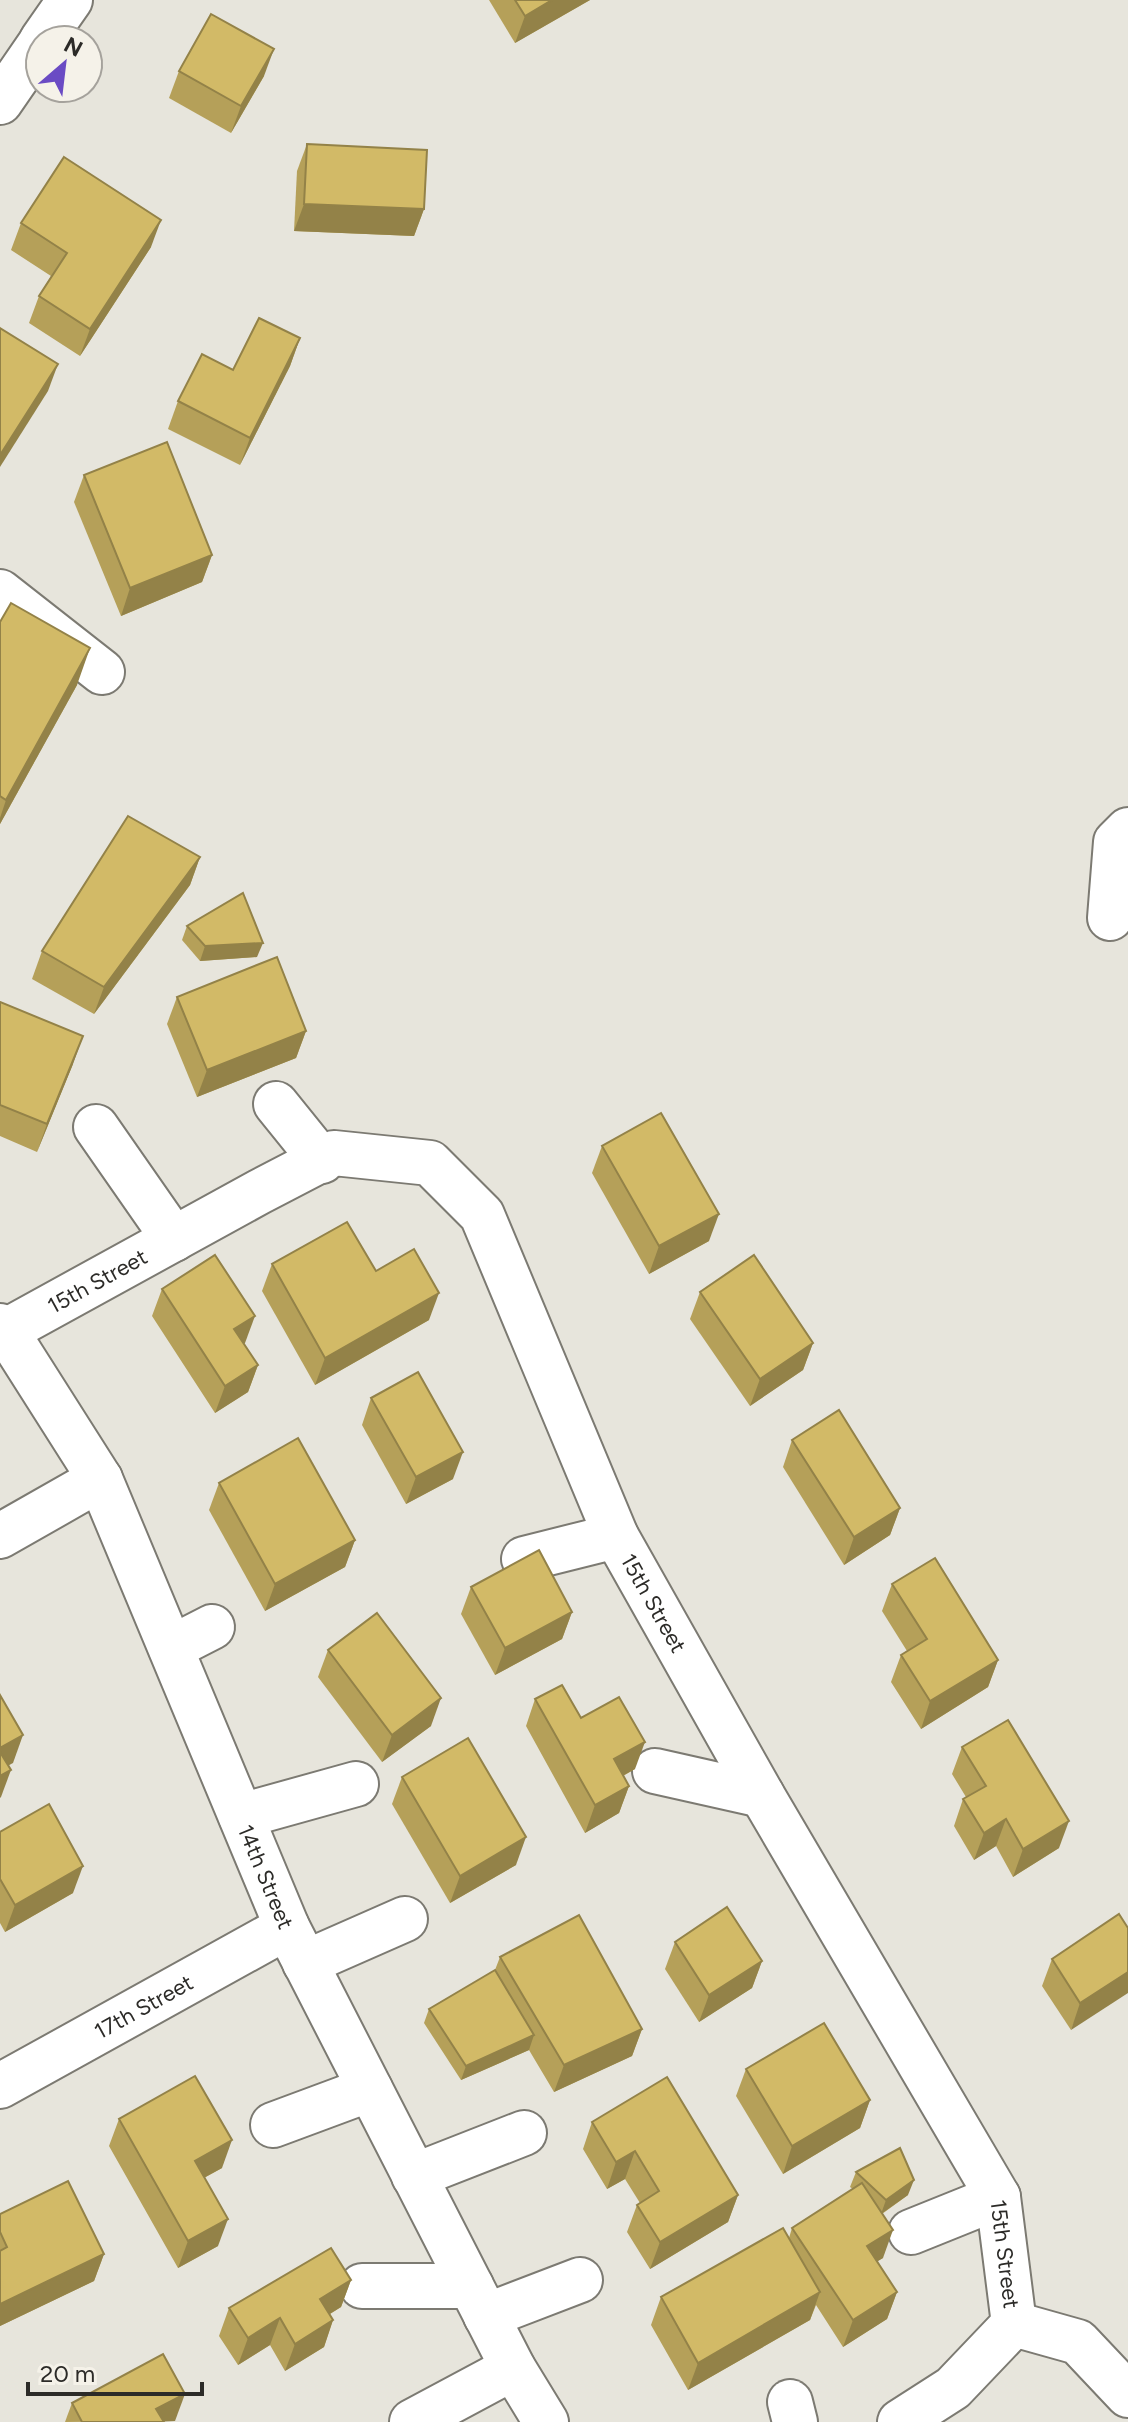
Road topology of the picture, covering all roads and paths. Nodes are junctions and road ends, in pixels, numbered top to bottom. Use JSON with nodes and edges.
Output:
{"nodes":[{"id":1,"x":70,"y":0,"type":"edge"},
{"id":2,"x":53,"y":24,"type":"edge"},
{"id":3,"x":24,"y":67,"type":"edge"},
{"id":4,"x":0,"y":102,"type":"edge"},
{"id":5,"x":0,"y":592,"type":"edge"},
{"id":6,"x":102,"y":672,"type":"dead end"},
{"id":7,"x":1128,"y":830,"type":"edge"},
{"id":8,"x":1110,"y":918,"type":"dead end"},
{"id":9,"x":276,"y":1104,"type":"dead end"},
{"id":10,"x":96,"y":1127,"type":"dead end"},
{"id":11,"x":322,"y":1161,"type":"junction"},
{"id":12,"x":174,"y":1239,"type":"junction"},
{"id":13,"x":3,"y":1329,"type":"edge"},
{"id":14,"x":100,"y":1479,"type":"junction"},
{"id":15,"x":0,"y":1536,"type":"edge"},
{"id":16,"x":616,"y":1536,"type":"junction"},
{"id":17,"x":524,"y":1559,"type":"edge"},
{"id":18,"x":212,"y":1627,"type":"dead end"},
{"id":19,"x":171,"y":1648,"type":"junction"},
{"id":20,"x":655,"y":1771,"type":"dead end"},
{"id":21,"x":356,"y":1784,"type":"dead end"},
{"id":22,"x":762,"y":1795,"type":"junction"},
{"id":23,"x":241,"y":1816,"type":"junction"},
{"id":24,"x":405,"y":1919,"type":"dead end"},
{"id":25,"x":296,"y":1945,"type":"junction"},
{"id":26,"x":0,"y":2086,"type":"edge"},
{"id":27,"x":370,"y":2089,"type":"junction"},
{"id":28,"x":273,"y":2125,"type":"dead end"},
{"id":29,"x":524,"y":2133,"type":"dead end"},
{"id":30,"x":414,"y":2176,"type":"junction"},
{"id":31,"x":998,"y":2197,"type":"junction"},
{"id":32,"x":911,"y":2232,"type":"dead end"},
{"id":33,"x":580,"y":2280,"type":"dead end"},
{"id":34,"x":362,"y":2286,"type":"dead end"},
{"id":35,"x":478,"y":2301,"type":"junction"},
{"id":36,"x":1014,"y":2324,"type":"junction"},
{"id":37,"x":513,"y":2368,"type":"junction"},
{"id":38,"x":1128,"y":2395,"type":"edge"},
{"id":39,"x":412,"y":2422,"type":"edge"},
{"id":40,"x":546,"y":2422,"type":"edge"},
{"id":41,"x":900,"y":2422,"type":"edge"}],
"edges":[{"from":1,"to":2,"type":"street"},
{"from":3,"to":4,"type":"street"},
{"from":5,"to":6,"type":"street"},
{"from":7,"to":8,"type":"street"},
{"from":9,"to":11,"type":"street"},
{"from":10,"to":12,"type":"street"},
{"from":11,"to":12,"type":"street","name":"15th Street"},
{"from":11,"to":16,"type":"street","name":"15th Street"},
{"from":12,"to":13,"type":"street","name":"15th Street"},
{"from":13,"to":14,"type":"street","name":"14th Street"},
{"from":14,"to":15,"type":"street"},
{"from":14,"to":19,"type":"street","name":"14th Street"},
{"from":16,"to":17,"type":"street"},
{"from":16,"to":22,"type":"street","name":"15th Street"},
{"from":18,"to":19,"type":"street"},
{"from":19,"to":23,"type":"street","name":"14th Street"},
{"from":20,"to":22,"type":"street"},
{"from":21,"to":23,"type":"street"},
{"from":22,"to":31,"type":"street","name":"15th Street"},
{"from":23,"to":25,"type":"street","name":"14th Street"},
{"from":24,"to":25,"type":"street","name":"17th Street"},
{"from":25,"to":26,"type":"street","name":"17th Street"},
{"from":25,"to":27,"type":"street","name":"14th Street"},
{"from":27,"to":28,"type":"street"},
{"from":27,"to":30,"type":"street","name":"14th Street"},
{"from":29,"to":30,"type":"street"},
{"from":30,"to":35,"type":"street","name":"14th Street"},
{"from":31,"to":32,"type":"street"},
{"from":31,"to":36,"type":"street","name":"15th Street"},
{"from":33,"to":35,"type":"street"},
{"from":34,"to":35,"type":"street"},
{"from":35,"to":37,"type":"street","name":"14th Street"},
{"from":36,"to":38,"type":"street"},
{"from":36,"to":41,"type":"street","name":"15th Street"},
{"from":37,"to":39,"type":"street"},
{"from":37,"to":40,"type":"street","name":"14th Street"}]}
